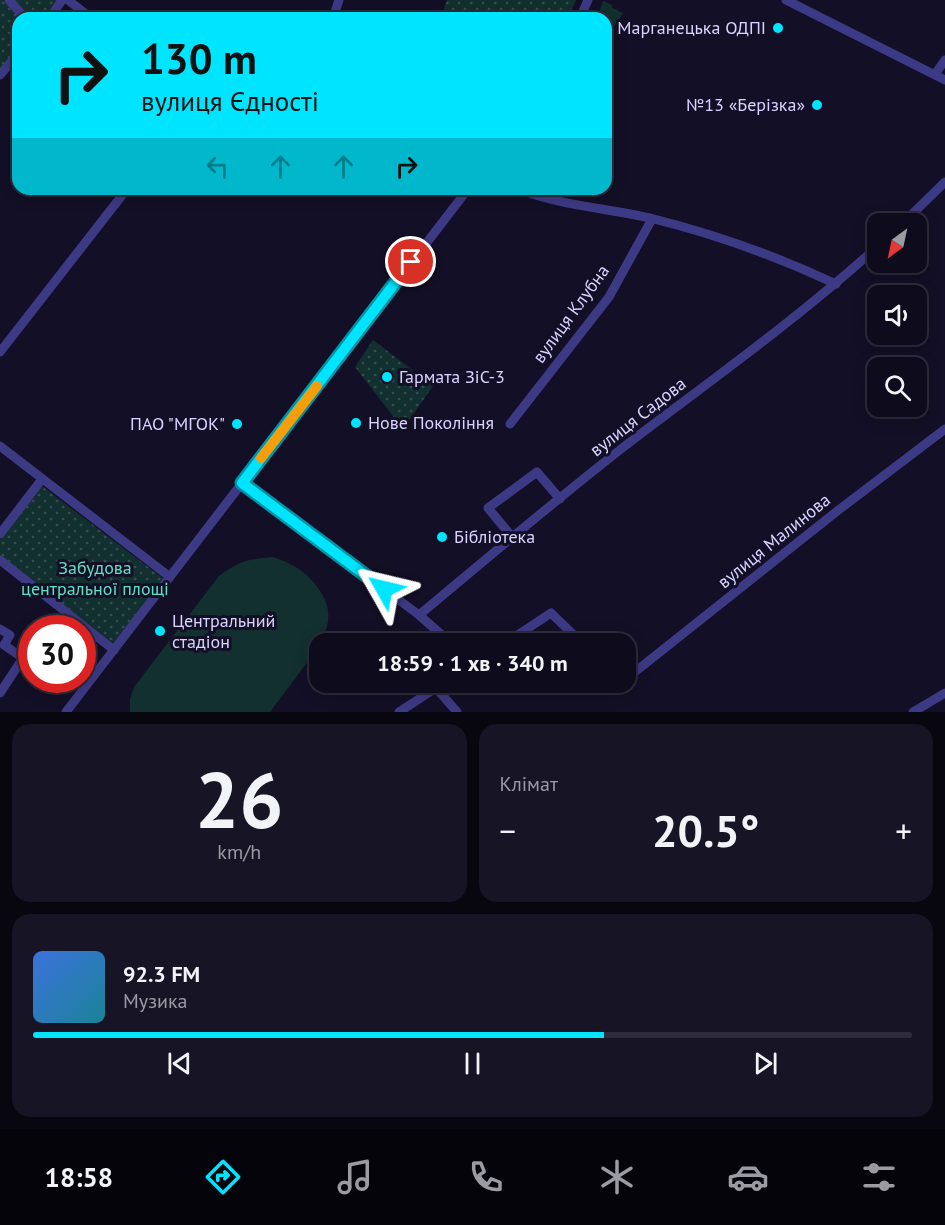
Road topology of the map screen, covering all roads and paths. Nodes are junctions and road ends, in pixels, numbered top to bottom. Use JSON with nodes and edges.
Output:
{"nodes":[{"id":1,"x":9,"y":0,"type":"edge"},
{"id":2,"x":68,"y":0,"type":"edge"},
{"id":3,"x":786,"y":0,"type":"edge"},
{"id":4,"x":20,"y":12,"type":"edge"},
{"id":5,"x":83,"y":12,"type":"edge"},
{"id":6,"x":945,"y":60,"type":"edge"},
{"id":7,"x":12,"y":61,"type":"edge"},
{"id":8,"x":935,"y":74,"type":"junction"},
{"id":9,"x":0,"y":75,"type":"edge"},
{"id":10,"x":945,"y":80,"type":"edge"},
{"id":11,"x":945,"y":182,"type":"edge"},
{"id":12,"x":122,"y":195,"type":"edge"},
{"id":13,"x":463,"y":195,"type":"edge"},
{"id":14,"x":543,"y":195,"type":"edge"},
{"id":15,"x":913,"y":213,"type":"edge"},
{"id":16,"x":652,"y":219,"type":"junction"},
{"id":17,"x":867,"y":256,"type":"edge"},
{"id":18,"x":836,"y":284,"type":"junction"},
{"id":19,"x":0,"y":352,"type":"edge"},
{"id":20,"x":510,"y":424,"type":"dead end"},
{"id":21,"x":945,"y":429,"type":"edge"},
{"id":22,"x":0,"y":446,"type":"edge"},
{"id":23,"x":42,"y":479,"type":"junction"},
{"id":24,"x":242,"y":483,"type":"junction"},
{"id":25,"x":560,"y":498,"type":"junction"},
{"id":26,"x":0,"y":534,"type":"edge"},
{"id":27,"x":513,"y":538,"type":"junction"},
{"id":28,"x":0,"y":560,"type":"edge"},
{"id":29,"x":170,"y":577,"type":"junction"},
{"id":30,"x":419,"y":615,"type":"junction"},
{"id":31,"x":0,"y":629,"type":"edge"},
{"id":32,"x":439,"y":633,"type":"edge"},
{"id":33,"x":521,"y":633,"type":"edge"},
{"id":34,"x":572,"y":633,"type":"edge"},
{"id":35,"x":114,"y":650,"type":"junction"},
{"id":36,"x":636,"y":671,"type":"edge"},
{"id":37,"x":0,"y":693,"type":"edge"},
{"id":38,"x":428,"y":693,"type":"edge"},
{"id":39,"x":440,"y":693,"type":"edge"},
{"id":40,"x":945,"y":693,"type":"edge"},
{"id":41,"x":66,"y":712,"type":"edge"},
{"id":42,"x":399,"y":712,"type":"edge"},
{"id":43,"x":457,"y":712,"type":"edge"},
{"id":44,"x":913,"y":712,"type":"edge"}],
"edges":[{"from":1,"to":4,"type":"street"},
{"from":2,"to":5,"type":"street"},
{"from":3,"to":8,"type":"street"},
{"from":6,"to":8,"type":"street"},
{"from":7,"to":9,"type":"street"},
{"from":8,"to":10,"type":"street"},
{"from":11,"to":15,"type":"street"},
{"from":12,"to":19,"type":"street"},
{"from":13,"to":24,"type":"street"},
{"from":14,"to":16,"type":"street"},
{"from":16,"to":18,"type":"street"},
{"from":16,"to":20,"type":"street","name":"вулиця Клубна"},
{"from":17,"to":18,"type":"street","name":"вулиця Садова"},
{"from":18,"to":25,"type":"street","name":"вулиця Садова"},
{"from":21,"to":36,"type":"street","name":"вулиця Малинова"},
{"from":22,"to":23,"type":"street"},
{"from":23,"to":26,"type":"street"},
{"from":23,"to":29,"type":"street"},
{"from":24,"to":29,"type":"street"},
{"from":24,"to":30,"type":"street"},
{"from":25,"to":27,"type":"street","name":"вулиця Садова"},
{"from":25,"to":27,"type":"street"},
{"from":27,"to":30,"type":"street","name":"вулиця Садова"},
{"from":28,"to":35,"type":"street"},
{"from":29,"to":35,"type":"street"},
{"from":30,"to":32,"type":"street"},
{"from":31,"to":37,"type":"street"},
{"from":33,"to":34,"type":"street"},
{"from":35,"to":41,"type":"street"},
{"from":38,"to":42,"type":"street"},
{"from":39,"to":43,"type":"street"},
{"from":40,"to":44,"type":"street"}]}
